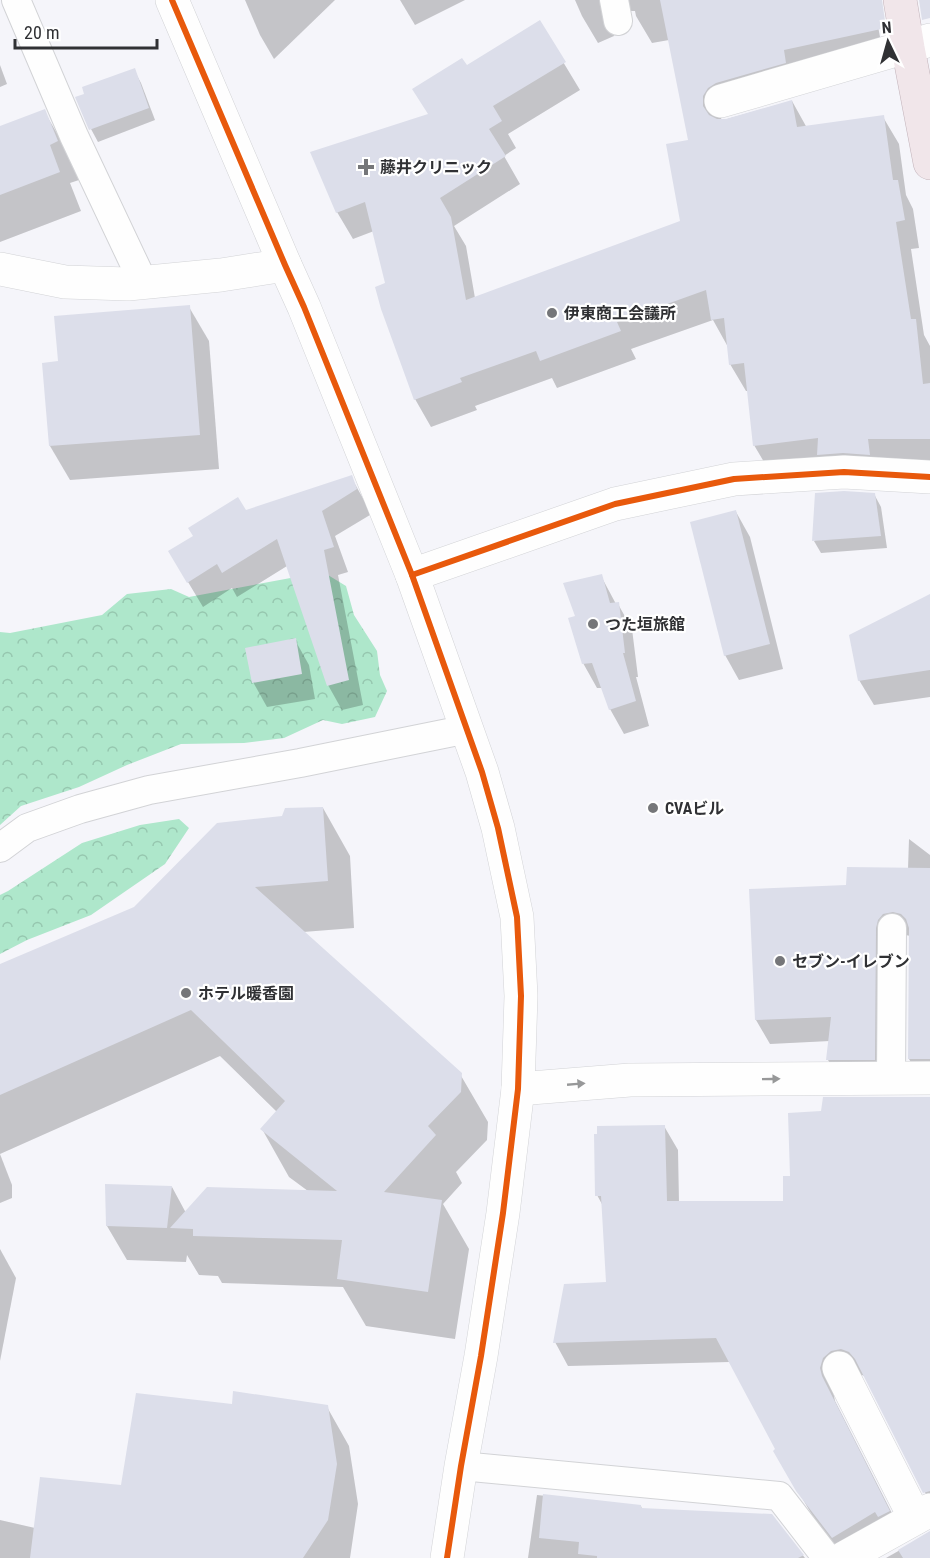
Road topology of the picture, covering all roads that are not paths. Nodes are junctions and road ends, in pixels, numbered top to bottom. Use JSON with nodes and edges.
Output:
{"nodes":[{"id":1,"x":16,"y":0,"type":"edge"},
{"id":2,"x":172,"y":0,"type":"edge"},
{"id":3,"x":900,"y":0,"type":"edge"},
{"id":4,"x":919,"y":44,"type":"edge"},
{"id":5,"x":721,"y":101,"type":"dead end"},
{"id":6,"x":930,"y":163,"type":"edge"},
{"id":7,"x":285,"y":265,"type":"junction"},
{"id":8,"x":0,"y":269,"type":"edge"},
{"id":9,"x":142,"y":282,"type":"junction"},
{"id":10,"x":930,"y":477,"type":"edge"},
{"id":11,"x":412,"y":575,"type":"junction"},
{"id":12,"x":468,"y":729,"type":"junction"},
{"id":13,"x":0,"y":848,"type":"edge"},
{"id":14,"x":892,"y":928,"type":"dead end"},
{"id":15,"x":891,"y":1078,"type":"junction"},
{"id":16,"x":930,"y":1078,"type":"edge"},
{"id":17,"x":518,"y":1089,"type":"junction"},
{"id":18,"x":839,"y":1368,"type":"dead end"},
{"id":19,"x":461,"y":1466,"type":"junction"},
{"id":20,"x":923,"y":1514,"type":"edge"},
{"id":21,"x":447,"y":1558,"type":"edge"},
{"id":22,"x":827,"y":1558,"type":"edge"},
{"id":23,"x":844,"y":1558,"type":"edge"}],
"edges":[{"from":1,"to":9,"type":"lane"},
{"from":2,"to":7,"type":"street"},
{"from":3,"to":4,"type":"highway"},
{"from":4,"to":5,"type":"street"},
{"from":4,"to":6,"type":"highway"},
{"from":7,"to":9,"type":"street"},
{"from":7,"to":11,"type":"street"},
{"from":8,"to":9,"type":"street"},
{"from":10,"to":11,"type":"street"},
{"from":11,"to":12,"type":"street"},
{"from":12,"to":13,"type":"lane"},
{"from":12,"to":17,"type":"street"},
{"from":14,"to":15,"type":"lane"},
{"from":15,"to":16,"type":"street"},
{"from":17,"to":15,"type":"street","one_way":true},
{"from":17,"to":19,"type":"street"},
{"from":18,"to":20,"type":"street"},
{"from":19,"to":21,"type":"street"},
{"from":19,"to":22,"type":"lane"},
{"from":20,"to":23,"type":"street"}]}
